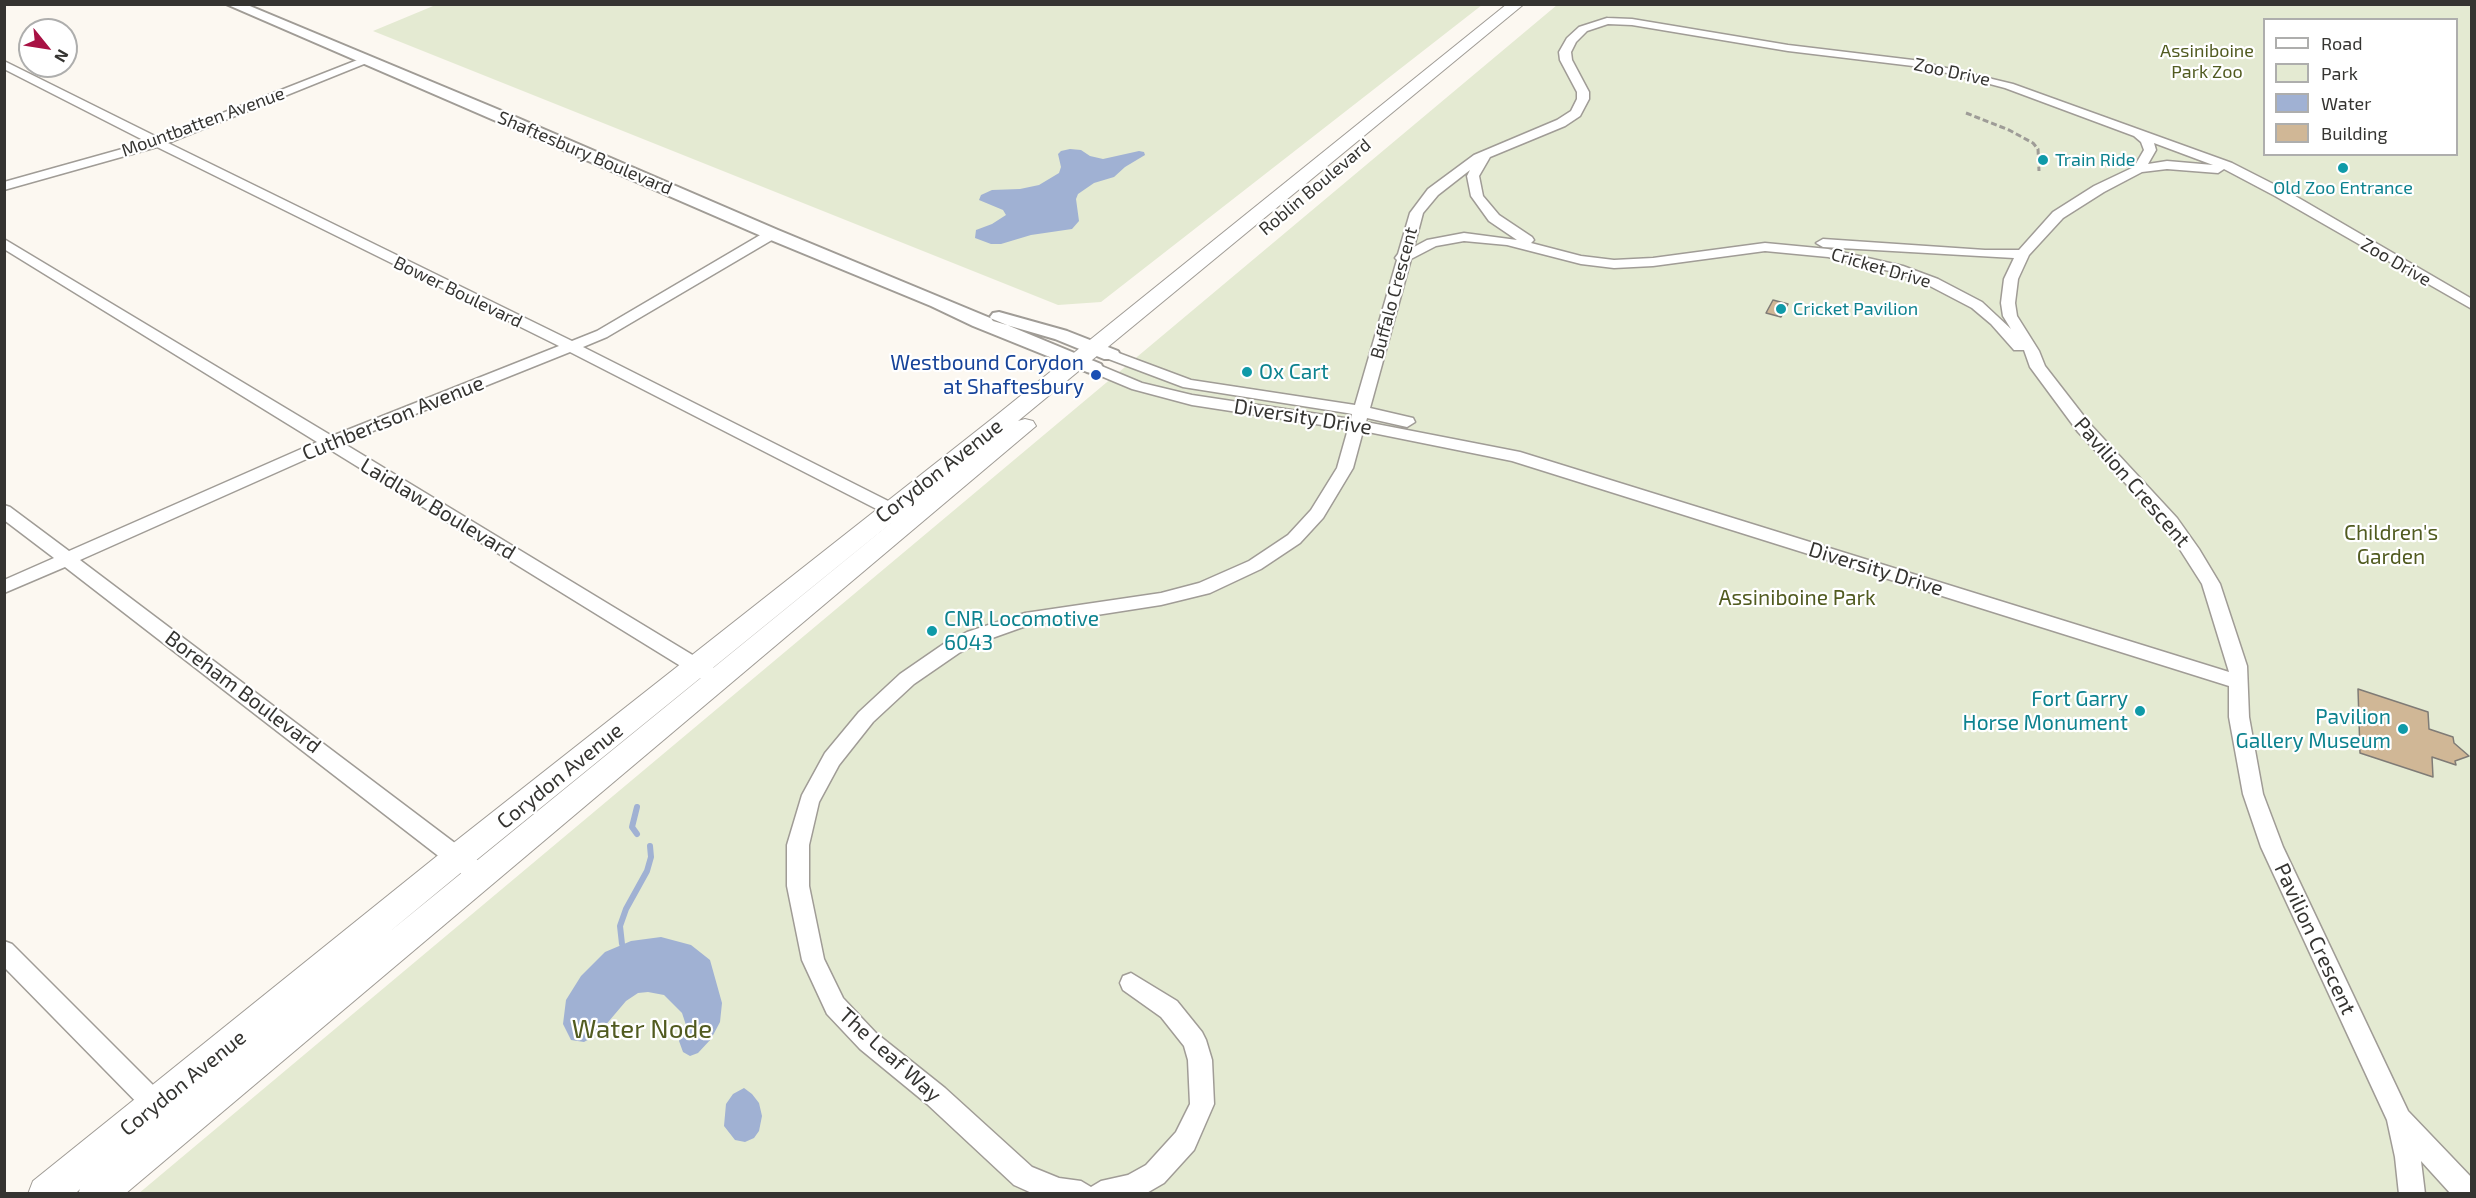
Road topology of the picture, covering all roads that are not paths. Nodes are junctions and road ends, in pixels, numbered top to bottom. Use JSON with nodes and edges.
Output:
{"nodes":[{"id":1,"x":232,"y":4,"type":"edge"},
{"id":2,"x":1517,"y":4,"type":"edge"},
{"id":3,"x":1534,"y":4,"type":"edge"},
{"id":4,"x":365,"y":60,"type":"junction"},
{"id":5,"x":4,"y":64,"type":"edge"},
{"id":6,"x":2139,"y":134,"type":"junction"},
{"id":7,"x":158,"y":143,"type":"junction"},
{"id":8,"x":1485,"y":155,"type":"junction"},
{"id":9,"x":2139,"y":169,"type":"junction"},
{"id":10,"x":2243,"y":174,"type":"junction"},
{"id":11,"x":4,"y":186,"type":"edge"},
{"id":12,"x":772,"y":234,"type":"junction"},
{"id":13,"x":4,"y":243,"type":"edge"},
{"id":14,"x":1765,"y":247,"type":"junction"},
{"id":15,"x":1547,"y":252,"type":"junction"},
{"id":16,"x":2023,"y":254,"type":"junction"},
{"id":17,"x":1402,"y":258,"type":"junction"},
{"id":18,"x":2472,"y":305,"type":"edge"},
{"id":19,"x":569,"y":347,"type":"junction"},
{"id":20,"x":1094,"y":358,"type":"junction"},
{"id":21,"x":2038,"y":367,"type":"junction"},
{"id":22,"x":1360,"y":418,"type":"junction"},
{"id":23,"x":329,"y":443,"type":"junction"},
{"id":24,"x":4,"y":511,"type":"edge"},
{"id":25,"x":900,"y":515,"type":"junction"},
{"id":26,"x":67,"y":558,"type":"junction"},
{"id":27,"x":4,"y":587,"type":"edge"},
{"id":28,"x":707,"y":673,"type":"junction"},
{"id":29,"x":2238,"y":682,"type":"junction"},
{"id":30,"x":469,"y":866,"type":"junction"},
{"id":31,"x":4,"y":951,"type":"edge"},
{"id":32,"x":1131,"y":983,"type":"dead end"},
{"id":33,"x":156,"y":1105,"type":"junction"},
{"id":34,"x":2399,"y":1119,"type":"junction"},
{"id":35,"x":176,"y":1127,"type":"junction"},
{"id":36,"x":46,"y":1194,"type":"edge"},
{"id":37,"x":96,"y":1194,"type":"edge"},
{"id":38,"x":1081,"y":1194,"type":"edge"},
{"id":39,"x":1101,"y":1194,"type":"edge"},
{"id":40,"x":2412,"y":1194,"type":"edge"},
{"id":41,"x":2469,"y":1194,"type":"edge"}],
"edges":[{"from":1,"to":4,"type":"street","name":"Shaftesbury Boulevard"},
{"from":2,"to":20,"type":"main road","name":"Roblin Boulevard"},
{"from":3,"to":20,"type":"main road","name":"Roblin Boulevard"},
{"from":4,"to":7,"type":"street","name":"Mountbatten Avenue"},
{"from":4,"to":12,"type":"street","name":"Shaftesbury Boulevard"},
{"from":5,"to":7,"type":"street","name":"Bower Boulevard"},
{"from":6,"to":8,"type":"street","name":"Zoo Drive"},
{"from":6,"to":9,"type":"street"},
{"from":6,"to":10,"type":"street","name":"Zoo Drive"},
{"from":7,"to":11,"type":"street","name":"Mountbatten Avenue"},
{"from":7,"to":19,"type":"street","name":"Bower Boulevard"},
{"from":8,"to":15,"type":"street","name":"Cricket Drive"},
{"from":8,"to":17,"type":"street","name":"Buffalo Crescent"},
{"from":9,"to":10,"type":"street","name":"Pavilion Crescent"},
{"from":9,"to":16,"type":"street","name":"Pavilion Crescent"},
{"from":10,"to":18,"type":"street","name":"Zoo Drive"},
{"from":12,"to":19,"type":"street","name":"Cuthbertson Avenue"},
{"from":12,"to":20,"type":"street","name":"Shaftesbury Boulevard"},
{"from":13,"to":23,"type":"street","name":"Laidlaw Boulevard"},
{"from":14,"to":15,"type":"street","name":"Cricket Drive"},
{"from":14,"to":16,"type":"street","name":"Cricket Drive"},
{"from":14,"to":21,"type":"street","name":"Cricket Drive"},
{"from":15,"to":17,"type":"street","name":"Cricket Drive"},
{"from":16,"to":21,"type":"street","name":"Pavilion Crescent"},
{"from":17,"to":22,"type":"street","name":"Buffalo Crescent"},
{"from":19,"to":23,"type":"street","name":"Cuthbertson Avenue"},
{"from":19,"to":25,"type":"street","name":"Bower Boulevard"},
{"from":20,"to":22,"type":"street","name":"Diversity Drive"},
{"from":20,"to":25,"type":"main road","name":"Corydon Avenue"},
{"from":21,"to":29,"type":"street","name":"Pavilion Crescent"},
{"from":22,"to":29,"type":"street","name":"Diversity Drive"},
{"from":22,"to":38,"type":"street","name":"The Leaf Way"},
{"from":23,"to":26,"type":"street","name":"Cuthbertson Avenue"},
{"from":23,"to":28,"type":"street","name":"Laidlaw Boulevard"},
{"from":24,"to":26,"type":"street","name":"Boreham Boulevard"},
{"from":25,"to":28,"type":"main road","name":"Corydon Avenue"},
{"from":26,"to":27,"type":"street","name":"Cuthbertson Avenue"},
{"from":26,"to":30,"type":"street","name":"Boreham Boulevard"},
{"from":28,"to":30,"type":"main road","name":"Corydon Avenue"},
{"from":29,"to":34,"type":"street","name":"Pavilion Crescent"},
{"from":30,"to":33,"type":"main road","name":"Corydon Avenue"},
{"from":30,"to":35,"type":"main road","name":"Corydon Avenue"},
{"from":31,"to":33,"type":"street"},
{"from":32,"to":39,"type":"street"},
{"from":33,"to":35,"type":"street"},
{"from":33,"to":36,"type":"main road","name":"Corydon Avenue"},
{"from":34,"to":40,"type":"street","name":"Pavilion Crescent"},
{"from":34,"to":41,"type":"street"},
{"from":35,"to":37,"type":"main road","name":"Corydon Avenue"}]}
